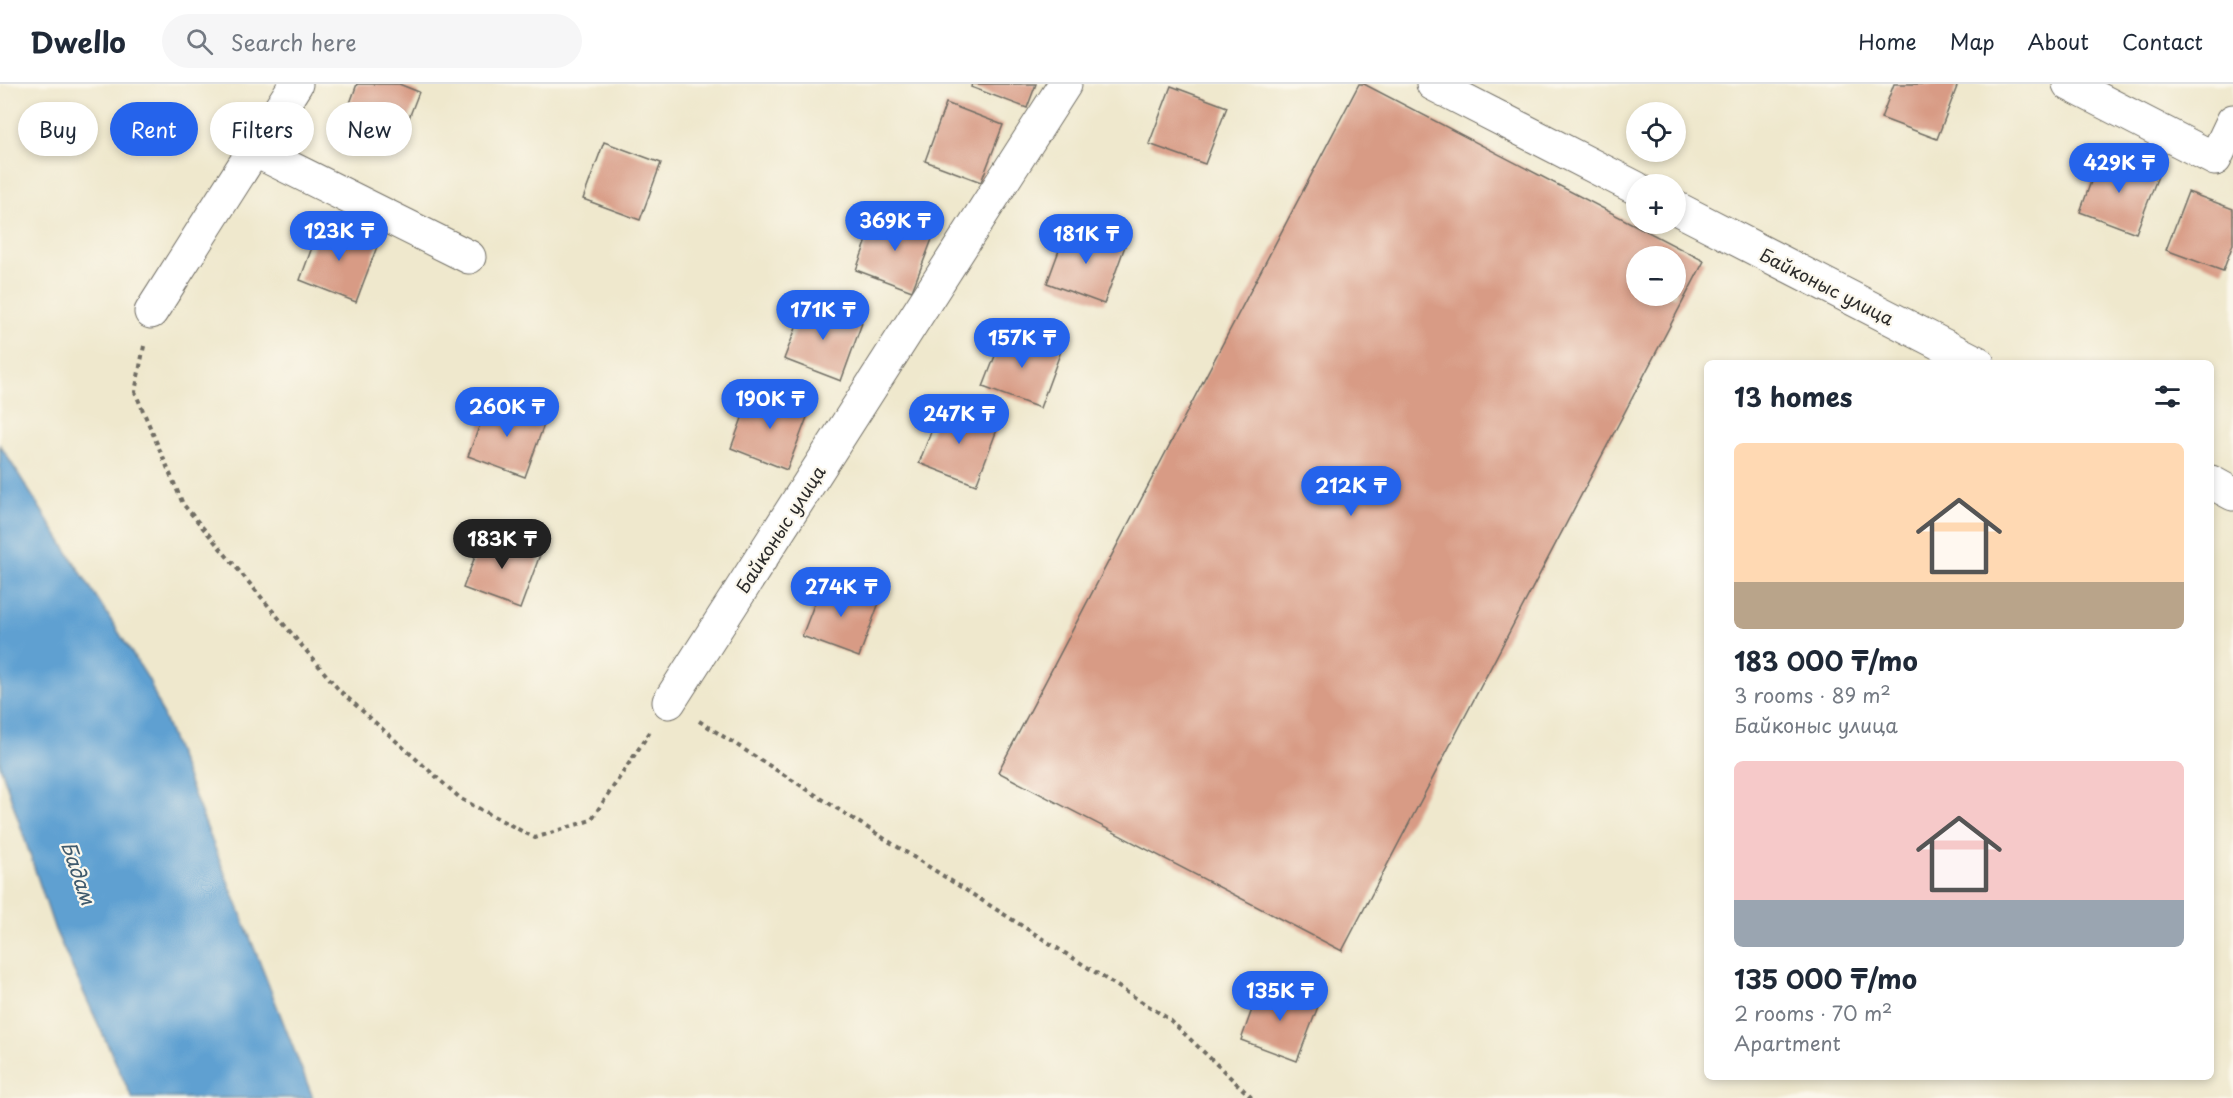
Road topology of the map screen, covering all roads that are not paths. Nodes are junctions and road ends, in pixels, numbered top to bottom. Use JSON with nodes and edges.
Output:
{"nodes":[{"id":1,"x":296,"y":84,"type":"edge"},
{"id":2,"x":1065,"y":84,"type":"edge"},
{"id":3,"x":1433,"y":84,"type":"edge"},
{"id":4,"x":2069,"y":84,"type":"edge"},
{"id":5,"x":285,"y":102,"type":"edge"},
{"id":6,"x":2233,"y":121,"type":"edge"},
{"id":7,"x":250,"y":156,"type":"edge"},
{"id":8,"x":266,"y":156,"type":"edge"},
{"id":9,"x":1626,"y":183,"type":"edge"},
{"id":10,"x":1686,"y":213,"type":"edge"},
{"id":11,"x":469,"y":257,"type":"dead end"},
{"id":12,"x":151,"y":312,"type":"road end"},
{"id":13,"x":1972,"y":360,"type":"edge"},
{"id":14,"x":2214,"y":484,"type":"edge"},
{"id":15,"x":2233,"y":494,"type":"edge"},
{"id":16,"x":669,"y":702,"type":"road end"}],
"edges":[{"from":1,"to":5,"type":"street"},
{"from":2,"to":16,"type":"street","name":"Байконыс улица"},
{"from":3,"to":9,"type":"street"},
{"from":4,"to":6,"type":"street"},
{"from":7,"to":12,"type":"street"},
{"from":8,"to":11,"type":"street"},
{"from":10,"to":13,"type":"street","name":"Байконыс улица"},
{"from":14,"to":15,"type":"street"}]}
